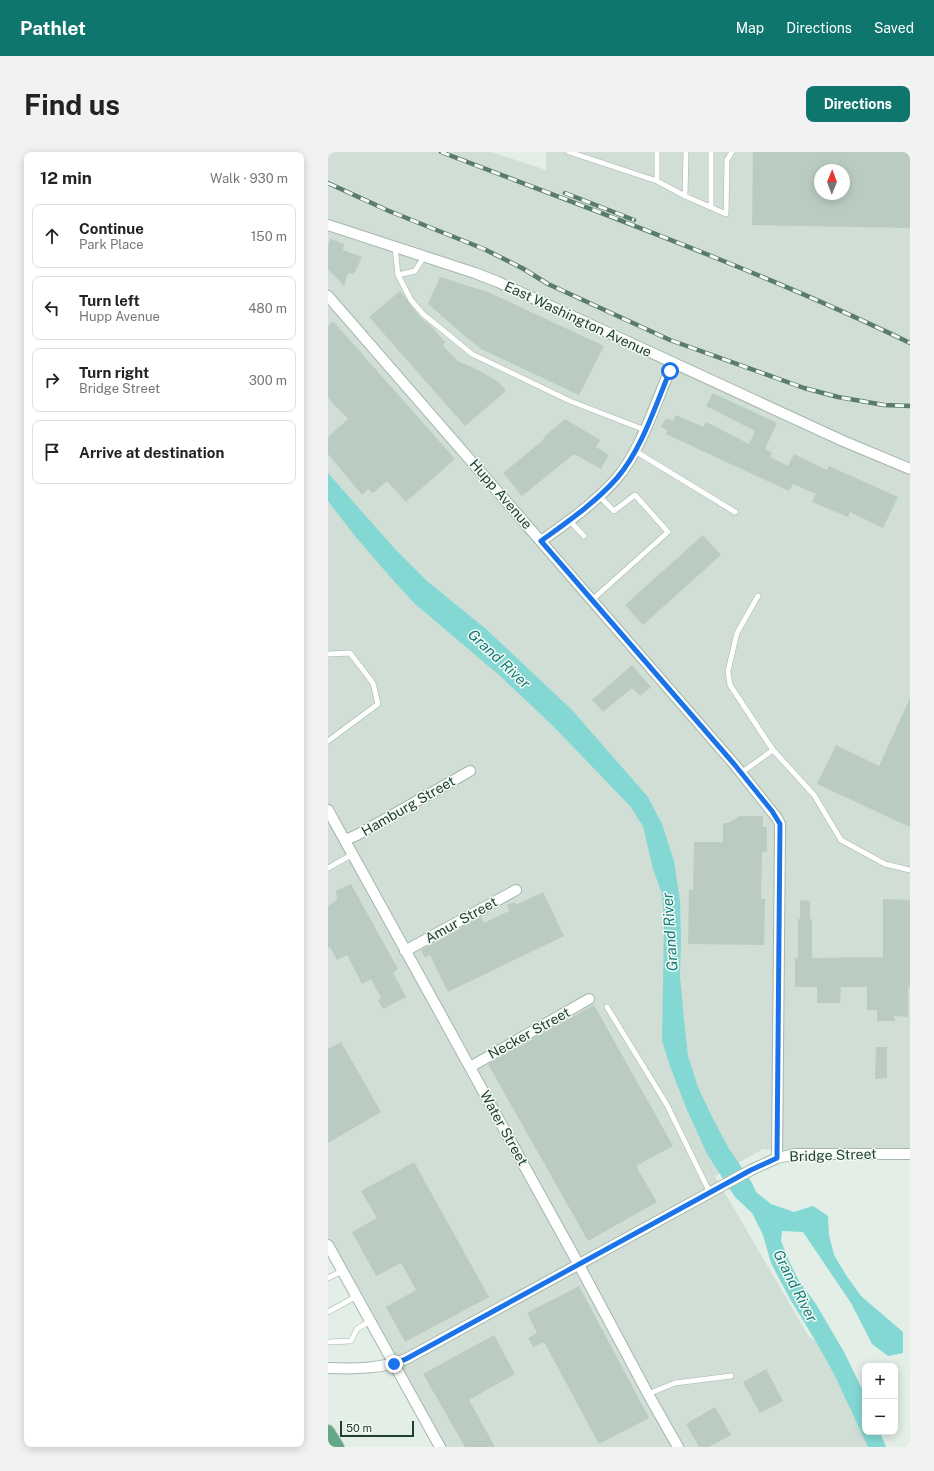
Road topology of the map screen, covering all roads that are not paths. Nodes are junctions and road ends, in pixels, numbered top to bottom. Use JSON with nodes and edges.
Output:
{"nodes":[{"id":1,"x":569,"y":152,"type":"edge"},
{"id":2,"x":658,"y":152,"type":"edge"},
{"id":3,"x":686,"y":152,"type":"edge"},
{"id":4,"x":711,"y":152,"type":"edge"},
{"id":5,"x":732,"y":152,"type":"edge"},
{"id":6,"x":657,"y":181,"type":"junction"},
{"id":7,"x":685,"y":196,"type":"junction"},
{"id":8,"x":710,"y":208,"type":"junction"},
{"id":9,"x":328,"y":225,"type":"edge"},
{"id":10,"x":395,"y":248,"type":"junction"},
{"id":11,"x":424,"y":257,"type":"junction"},
{"id":12,"x":398,"y":275,"type":"junction"},
{"id":13,"x":329,"y":300,"type":"edge"},
{"id":14,"x":673,"y":363,"type":"junction"},
{"id":15,"x":644,"y":430,"type":"junction"},
{"id":16,"x":635,"y":451,"type":"junction"},
{"id":17,"x":910,"y":469,"type":"edge"},
{"id":18,"x":599,"y":496,"type":"junction"},
{"id":19,"x":735,"y":512,"type":"dead end"},
{"id":20,"x":569,"y":520,"type":"junction"},
{"id":21,"x":584,"y":536,"type":"dead end"},
{"id":22,"x":541,"y":541,"type":"junction"},
{"id":23,"x":758,"y":596,"type":"dead end"},
{"id":24,"x":592,"y":600,"type":"junction"},
{"id":25,"x":328,"y":654,"type":"edge"},
{"id":26,"x":328,"y":742,"type":"edge"},
{"id":27,"x":773,"y":750,"type":"junction"},
{"id":28,"x":470,"y":771,"type":"dead end"},
{"id":29,"x":741,"y":773,"type":"junction"},
{"id":30,"x":328,"y":810,"type":"edge"},
{"id":31,"x":345,"y":840,"type":"junction"},
{"id":32,"x":352,"y":854,"type":"junction"},
{"id":33,"x":328,"y":868,"type":"edge"},
{"id":34,"x":910,"y":870,"type":"edge"},
{"id":35,"x":516,"y":890,"type":"dead end"},
{"id":36,"x":406,"y":951,"type":"junction"},
{"id":37,"x":589,"y":999,"type":"dead end"},
{"id":38,"x":607,"y":1007,"type":"dead end"},
{"id":39,"x":470,"y":1067,"type":"junction"},
{"id":40,"x":910,"y":1154,"type":"edge"},
{"id":41,"x":777,"y":1158,"type":"junction"},
{"id":42,"x":714,"y":1191,"type":"junction"},
{"id":43,"x":328,"y":1245,"type":"edge"},
{"id":44,"x":580,"y":1265,"type":"junction"},
{"id":45,"x":342,"y":1271,"type":"junction"},
{"id":46,"x":328,"y":1278,"type":"edge"},
{"id":47,"x":357,"y":1296,"type":"junction"},
{"id":48,"x":328,"y":1312,"type":"edge"},
{"id":49,"x":370,"y":1321,"type":"junction"},
{"id":50,"x":328,"y":1342,"type":"edge"},
{"id":51,"x":394,"y":1364,"type":"junction"},
{"id":52,"x":328,"y":1368,"type":"edge"},
{"id":53,"x":731,"y":1376,"type":"dead end"},
{"id":54,"x":648,"y":1394,"type":"junction"},
{"id":55,"x":328,"y":1431,"type":"edge"},
{"id":56,"x":338,"y":1447,"type":"edge"},
{"id":57,"x":440,"y":1447,"type":"edge"},
{"id":58,"x":678,"y":1447,"type":"edge"}],
"edges":[{"from":1,"to":6,"type":"lane"},
{"from":2,"to":6,"type":"lane"},
{"from":3,"to":7,"type":"lane"},
{"from":4,"to":8,"type":"lane"},
{"from":5,"to":8,"type":"lane"},
{"from":6,"to":7,"type":"lane"},
{"from":7,"to":8,"type":"lane"},
{"from":9,"to":10,"type":"street","name":"East Washington Avenue"},
{"from":10,"to":11,"type":"street","name":"East Washington Avenue"},
{"from":10,"to":12,"type":"lane"},
{"from":11,"to":12,"type":"lane"},
{"from":11,"to":14,"type":"street","name":"East Washington Avenue"},
{"from":12,"to":15,"type":"lane"},
{"from":13,"to":22,"type":"street","name":"Hupp Avenue"},
{"from":14,"to":15,"type":"street"},
{"from":14,"to":17,"type":"street","name":"East Washington Avenue"},
{"from":15,"to":16,"type":"street"},
{"from":16,"to":18,"type":"street"},
{"from":16,"to":19,"type":"lane"},
{"from":18,"to":20,"type":"street"},
{"from":18,"to":24,"type":"lane"},
{"from":20,"to":21,"type":"lane"},
{"from":20,"to":22,"type":"street"},
{"from":22,"to":24,"type":"street","name":"Hupp Avenue"},
{"from":23,"to":27,"type":"lane"},
{"from":24,"to":29,"type":"street","name":"Hupp Avenue"},
{"from":25,"to":26,"type":"lane"},
{"from":27,"to":29,"type":"lane"},
{"from":27,"to":34,"type":"lane"},
{"from":28,"to":31,"type":"street","name":"Hamburg Street"},
{"from":29,"to":41,"type":"street","name":"Hupp Avenue"},
{"from":30,"to":31,"type":"street","name":"Water Street"},
{"from":31,"to":32,"type":"street","name":"Water Street"},
{"from":32,"to":33,"type":"lane"},
{"from":32,"to":36,"type":"street","name":"Water Street"},
{"from":35,"to":36,"type":"street","name":"Amur Street"},
{"from":36,"to":39,"type":"street","name":"Water Street"},
{"from":37,"to":39,"type":"street","name":"Necker Street"},
{"from":38,"to":42,"type":"lane"},
{"from":39,"to":44,"type":"street","name":"Water Street"},
{"from":40,"to":41,"type":"street","name":"Bridge Street"},
{"from":41,"to":42,"type":"street","name":"Bridge Street"},
{"from":42,"to":44,"type":"street","name":"Bridge Street"},
{"from":43,"to":45,"type":"street"},
{"from":44,"to":51,"type":"street","name":"Bridge Street"},
{"from":44,"to":54,"type":"street","name":"Water Street"},
{"from":45,"to":46,"type":"lane"},
{"from":45,"to":47,"type":"street"},
{"from":47,"to":48,"type":"lane"},
{"from":47,"to":49,"type":"street"},
{"from":49,"to":50,"type":"lane"},
{"from":49,"to":51,"type":"street"},
{"from":51,"to":52,"type":"street","name":"Bridge Street"},
{"from":51,"to":57,"type":"street"},
{"from":53,"to":54,"type":"lane"},
{"from":54,"to":58,"type":"street","name":"Water Street"},
{"from":55,"to":56,"type":"main road"}]}
